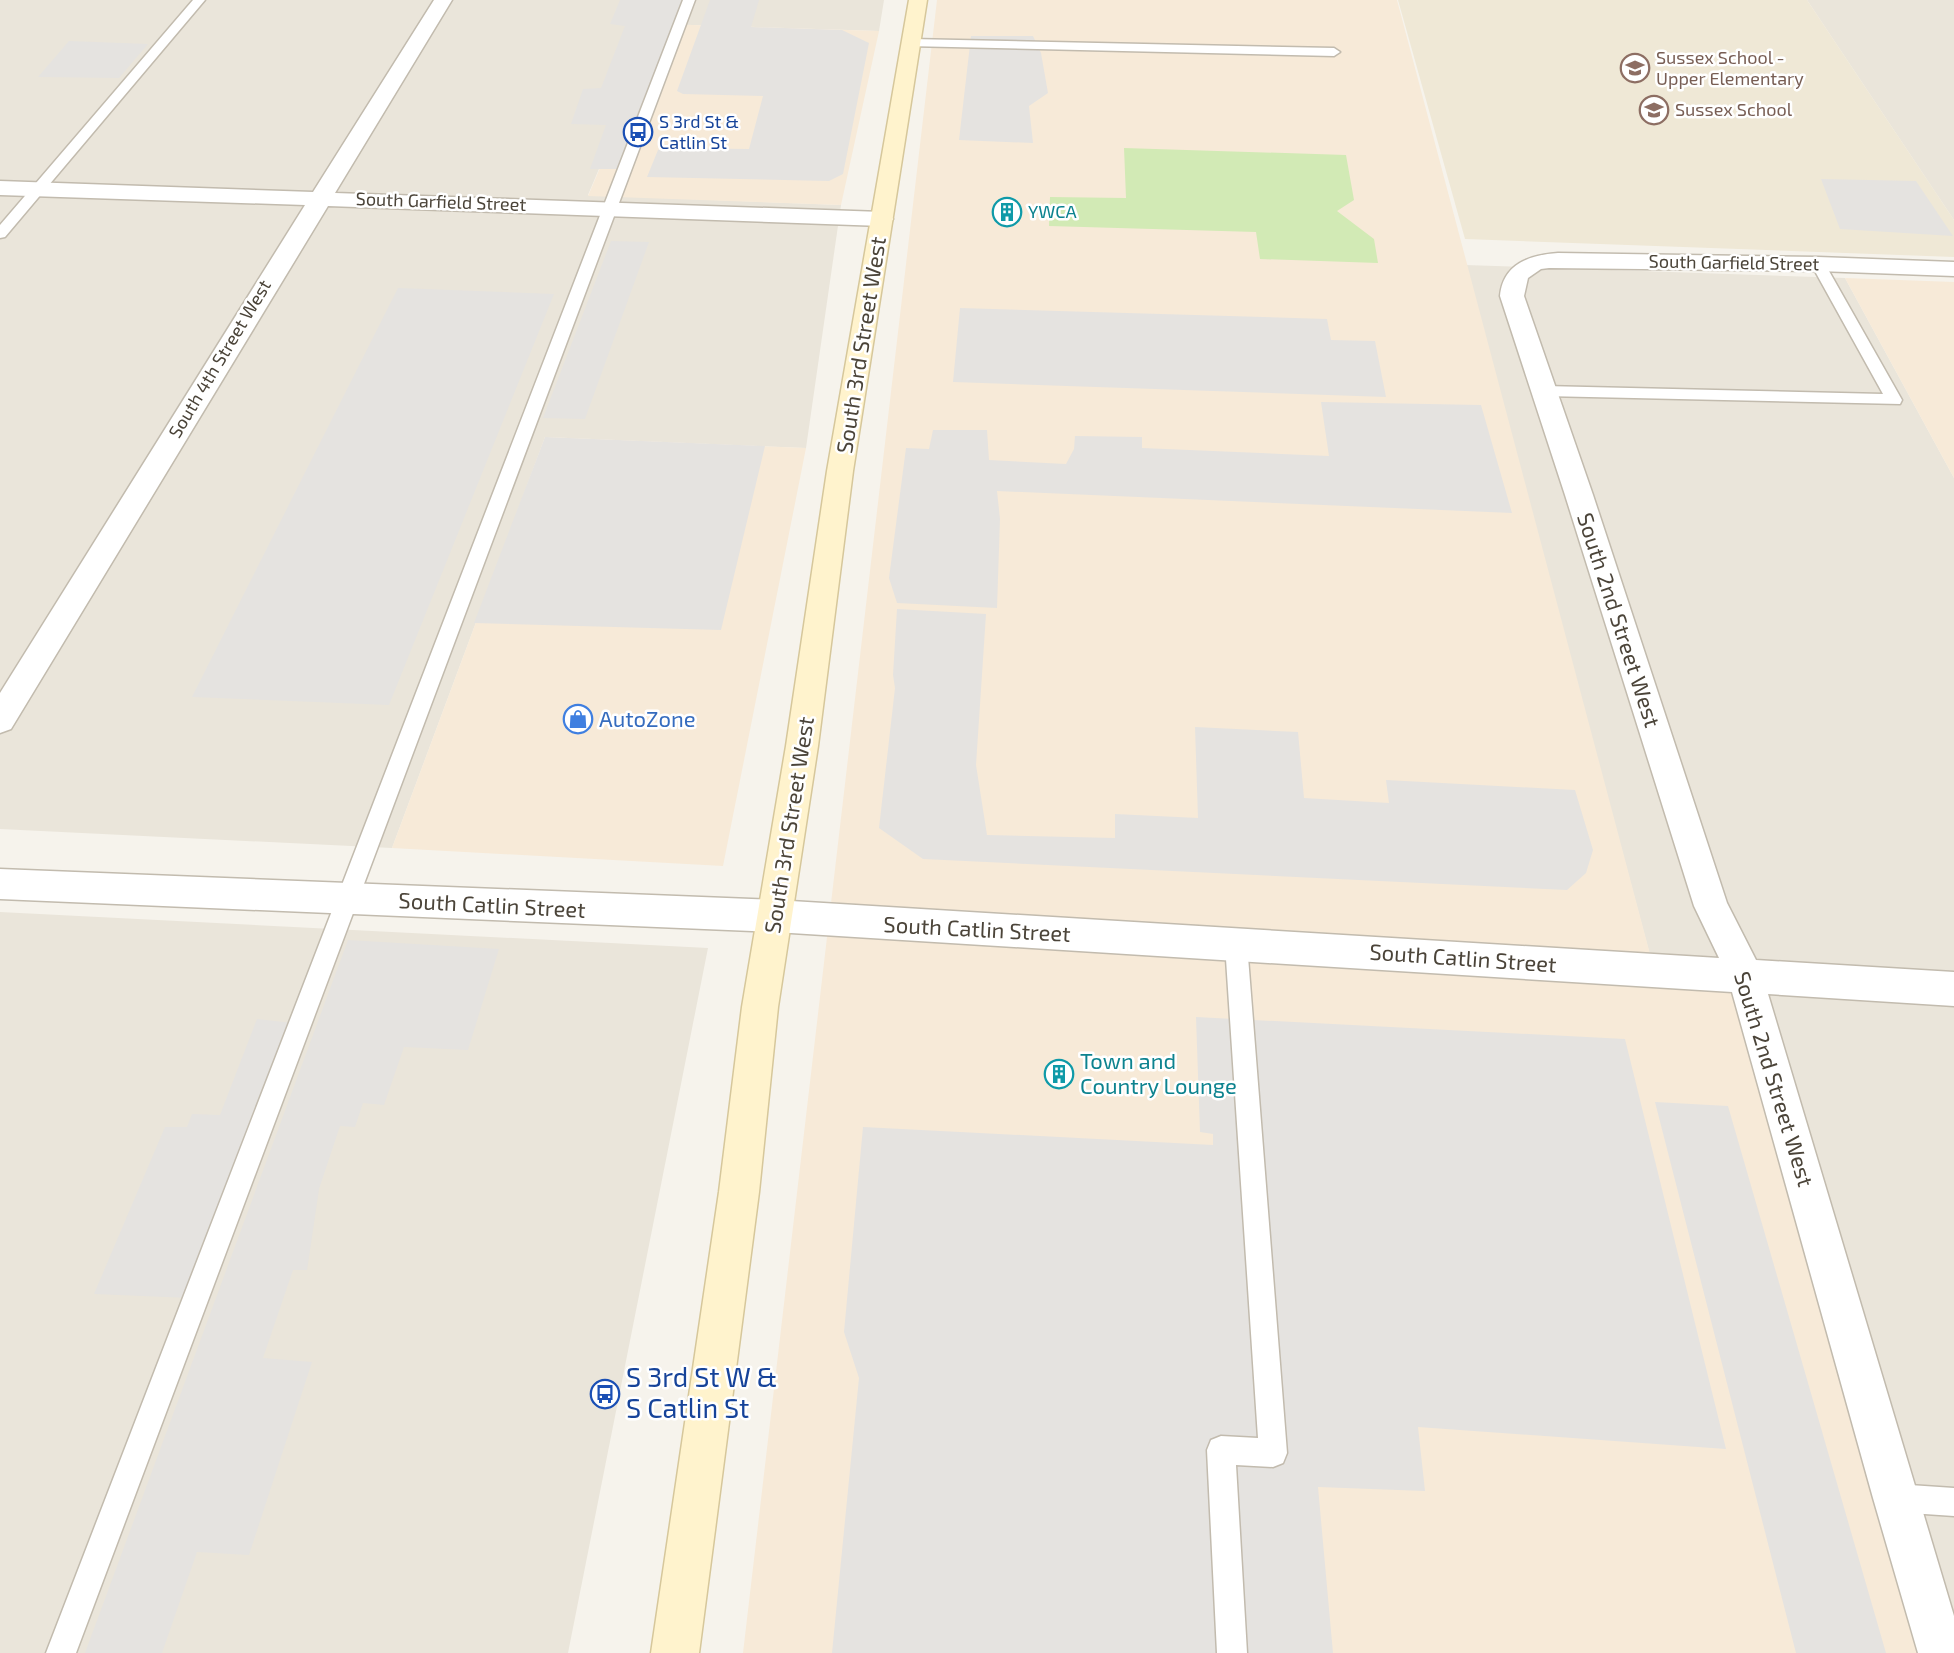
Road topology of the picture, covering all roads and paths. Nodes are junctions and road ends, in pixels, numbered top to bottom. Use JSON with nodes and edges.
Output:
{"nodes":[{"id":1,"x":199,"y":0,"type":"edge"},
{"id":2,"x":443,"y":0,"type":"edge"},
{"id":3,"x":689,"y":0,"type":"edge"},
{"id":4,"x":918,"y":0,"type":"edge"},
{"id":5,"x":911,"y":43,"type":"junction"},
{"id":6,"x":1334,"y":52,"type":"dead end"},
{"id":7,"x":0,"y":188,"type":"edge"},
{"id":8,"x":38,"y":189,"type":"junction"},
{"id":9,"x":320,"y":198,"type":"junction"},
{"id":10,"x":610,"y":208,"type":"junction"},
{"id":11,"x":882,"y":219,"type":"junction"},
{"id":12,"x":0,"y":234,"type":"edge"},
{"id":13,"x":1818,"y":264,"type":"junction"},
{"id":14,"x":1954,"y":269,"type":"edge"},
{"id":15,"x":1516,"y":275,"type":"joint"},
{"id":16,"x":1544,"y":392,"type":"junction"},
{"id":17,"x":0,"y":720,"type":"edge"},
{"id":18,"x":0,"y":884,"type":"edge"},
{"id":19,"x":348,"y":898,"type":"junction"},
{"id":20,"x":775,"y":916,"type":"junction"},
{"id":21,"x":1236,"y":944,"type":"junction"},
{"id":22,"x":1745,"y":975,"type":"junction"},
{"id":23,"x":1954,"y":989,"type":"edge"},
{"id":24,"x":1895,"y":1498,"type":"junction"},
{"id":25,"x":1954,"y":1502,"type":"edge"},
{"id":26,"x":61,"y":1653,"type":"edge"},
{"id":27,"x":675,"y":1653,"type":"edge"},
{"id":28,"x":1232,"y":1653,"type":"edge"},
{"id":29,"x":1942,"y":1653,"type":"edge"}],
"edges":[{"from":1,"to":8,"type":"lane"},
{"from":2,"to":9,"type":"street","name":"South 4th Street West"},
{"from":3,"to":10,"type":"lane"},
{"from":4,"to":5,"type":"main road","name":"South 3rd Street West"},
{"from":5,"to":6,"type":"lane"},
{"from":5,"to":11,"type":"main road","name":"South 3rd Street West"},
{"from":7,"to":8,"type":"street","name":"South Garfield Street"},
{"from":8,"to":9,"type":"street","name":"South Garfield Street"},
{"from":8,"to":12,"type":"lane"},
{"from":9,"to":10,"type":"street","name":"South Garfield Street"},
{"from":9,"to":17,"type":"street","name":"South 4th Street West"},
{"from":10,"to":11,"type":"street","name":"South Garfield Street"},
{"from":10,"to":19,"type":"lane"},
{"from":11,"to":20,"type":"main road","name":"South 3rd Street West"},
{"from":13,"to":14,"type":"street","name":"South Garfield Street"},
{"from":13,"to":15,"type":"street","name":"South Garfield Street"},
{"from":13,"to":16,"type":"lane"},
{"from":15,"to":16,"type":"street","name":"South 2nd Street West"},
{"from":16,"to":22,"type":"street","name":"South 2nd Street West"},
{"from":18,"to":19,"type":"street","name":"South Catlin Street"},
{"from":19,"to":20,"type":"street","name":"South Catlin Street"},
{"from":19,"to":26,"type":"lane"},
{"from":20,"to":21,"type":"street","name":"South Catlin Street"},
{"from":20,"to":27,"type":"main road","name":"South 3rd Street West"},
{"from":21,"to":22,"type":"street","name":"South Catlin Street"},
{"from":21,"to":28,"type":"lane"},
{"from":22,"to":23,"type":"street","name":"South Catlin Street"},
{"from":22,"to":24,"type":"street","name":"South 2nd Street West"},
{"from":24,"to":25,"type":"lane"},
{"from":24,"to":29,"type":"street","name":"South 2nd Street West"}]}
